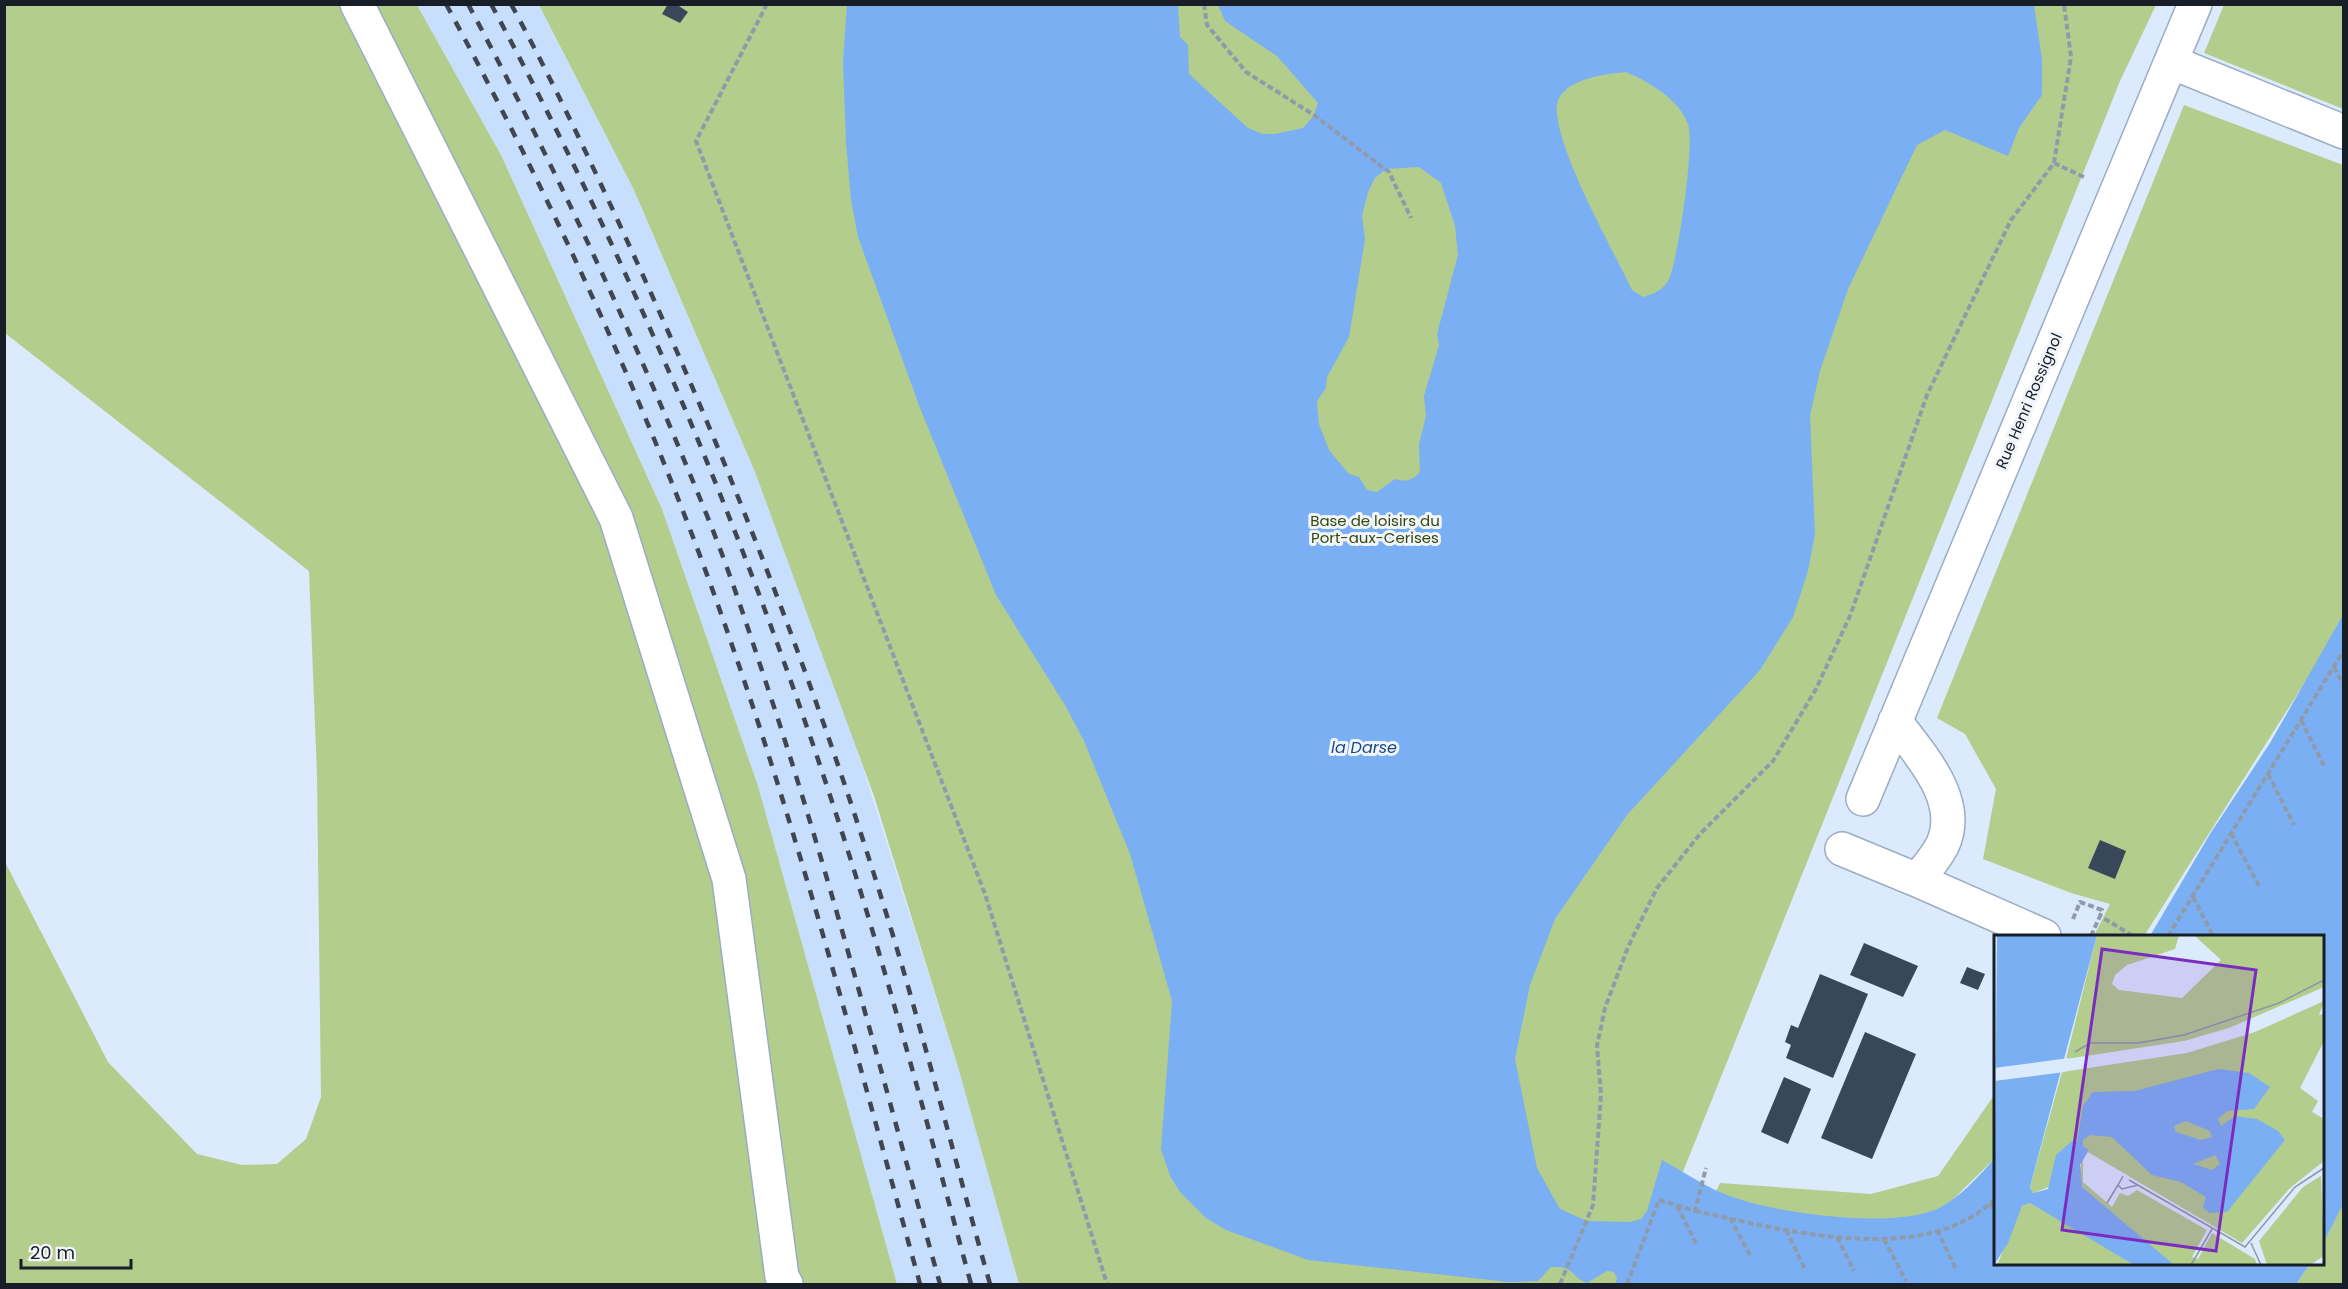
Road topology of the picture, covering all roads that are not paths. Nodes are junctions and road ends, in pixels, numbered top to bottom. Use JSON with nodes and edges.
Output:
{"nodes":[{"id":1,"x":357,"y":4,"type":"edge"},
{"id":2,"x":2195,"y":4,"type":"edge"},
{"id":3,"x":2171,"y":62,"type":"junction"},
{"id":4,"x":2343,"y":132,"type":"edge"},
{"id":5,"x":1895,"y":721,"type":"junction"},
{"id":6,"x":1863,"y":798,"type":"dead end"},
{"id":7,"x":1842,"y":849,"type":"dead end"},
{"id":8,"x":1917,"y":880,"type":"junction"},
{"id":9,"x":2042,"y":935,"type":"edge"},
{"id":10,"x":786,"y":1284,"type":"edge"}],
"edges":[{"from":1,"to":10,"type":"street"},
{"from":2,"to":3,"type":"street","name":"Rue Henri Rossignol"},
{"from":3,"to":4,"type":"street"},
{"from":3,"to":5,"type":"street","name":"Rue Henri Rossignol"},
{"from":5,"to":6,"type":"street","name":"Rue Henri Rossignol"},
{"from":5,"to":8,"type":"street"},
{"from":7,"to":8,"type":"street"},
{"from":8,"to":9,"type":"street"}]}
